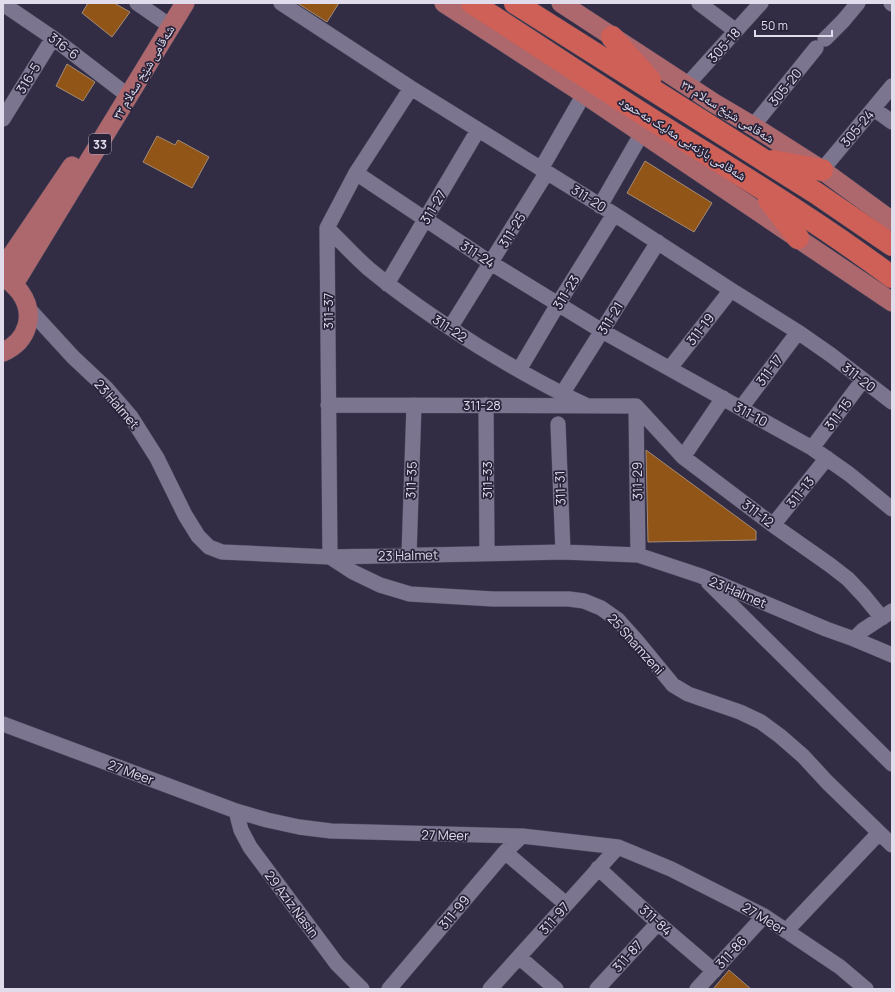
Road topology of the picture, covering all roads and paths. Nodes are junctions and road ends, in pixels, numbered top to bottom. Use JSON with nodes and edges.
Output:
{"nodes":[{"id":1,"x":137,"y":3,"type":"edge"},
{"id":2,"x":172,"y":3,"type":"edge"},
{"id":3,"x":185,"y":3,"type":"edge"},
{"id":4,"x":281,"y":3,"type":"edge"},
{"id":5,"x":444,"y":3,"type":"edge"},
{"id":6,"x":472,"y":3,"type":"edge"},
{"id":7,"x":515,"y":3,"type":"edge"},
{"id":8,"x":561,"y":3,"type":"edge"},
{"id":9,"x":698,"y":3,"type":"edge"},
{"id":10,"x":761,"y":3,"type":"edge"},
{"id":11,"x":858,"y":3,"type":"edge"},
{"id":12,"x":3,"y":4,"type":"edge"},
{"id":13,"x":163,"y":21,"type":"junction"},
{"id":14,"x":736,"y":31,"type":"junction"},
{"id":15,"x":612,"y":37,"type":"junction"},
{"id":16,"x":53,"y":38,"type":"junction"},
{"id":17,"x":686,"y":86,"type":"junction"},
{"id":18,"x":892,"y":86,"type":"edge"},
{"id":19,"x":411,"y":88,"type":"junction"},
{"id":20,"x":122,"y":92,"type":"junction"},
{"id":21,"x":584,"y":94,"type":"junction"},
{"id":22,"x":668,"y":100,"type":"junction"},
{"id":23,"x":874,"y":109,"type":"junction"},
{"id":24,"x":3,"y":119,"type":"edge"},
{"id":25,"x":892,"y":122,"type":"edge"},
{"id":26,"x":753,"y":126,"type":"junction"},
{"id":27,"x":651,"y":129,"type":"junction"},
{"id":28,"x":478,"y":130,"type":"junction"},
{"id":29,"x":761,"y":159,"type":"junction"},
{"id":30,"x":822,"y":170,"type":"junction"},
{"id":31,"x":544,"y":171,"type":"junction"},
{"id":32,"x":356,"y":173,"type":"junction"},
{"id":33,"x":758,"y":186,"type":"junction"},
{"id":34,"x":600,"y":206,"type":"junction"},
{"id":35,"x":614,"y":214,"type":"junction"},
{"id":36,"x":426,"y":220,"type":"junction"},
{"id":37,"x":892,"y":221,"type":"edge"},
{"id":38,"x":327,"y":228,"type":"junction"},
{"id":39,"x":798,"y":238,"type":"junction"},
{"id":40,"x":658,"y":242,"type":"junction"},
{"id":41,"x":892,"y":244,"type":"edge"},
{"id":42,"x":491,"y":263,"type":"junction"},
{"id":43,"x":3,"y":268,"type":"edge"},
{"id":44,"x":892,"y":277,"type":"edge"},
{"id":45,"x":9,"y":281,"type":"edge"},
{"id":46,"x":387,"y":284,"type":"junction"},
{"id":47,"x":731,"y":290,"type":"junction"},
{"id":48,"x":892,"y":302,"type":"edge"},
{"id":49,"x":558,"y":304,"type":"junction"},
{"id":50,"x":28,"y":308,"type":"junction"},
{"id":51,"x":450,"y":328,"type":"junction"},
{"id":52,"x":602,"y":331,"type":"junction"},
{"id":53,"x":798,"y":332,"type":"junction"},
{"id":54,"x":3,"y":352,"type":"edge"},
{"id":55,"x":670,"y":368,"type":"junction"},
{"id":56,"x":519,"y":370,"type":"junction"},
{"id":57,"x":863,"y":380,"type":"junction"},
{"id":58,"x":723,"y":398,"type":"junction"},
{"id":59,"x":563,"y":400,"type":"junction"},
{"id":60,"x":892,"y":402,"type":"edge"},
{"id":61,"x":328,"y":405,"type":"junction"},
{"id":62,"x":414,"y":405,"type":"junction"},
{"id":63,"x":486,"y":405,"type":"junction"},
{"id":64,"x":636,"y":406,"type":"junction"},
{"id":65,"x":741,"y":408,"type":"junction"},
{"id":66,"x":558,"y":424,"type":"dead end"},
{"id":67,"x":812,"y":448,"type":"junction"},
{"id":68,"x":682,"y":457,"type":"junction"},
{"id":69,"x":827,"y":458,"type":"junction"},
{"id":70,"x":892,"y":509,"type":"edge"},
{"id":71,"x":773,"y":525,"type":"junction"},
{"id":72,"x":563,"y":552,"type":"junction"},
{"id":73,"x":487,"y":554,"type":"junction"},
{"id":74,"x":409,"y":555,"type":"junction"},
{"id":75,"x":638,"y":555,"type":"junction"},
{"id":76,"x":330,"y":557,"type":"junction"},
{"id":77,"x":701,"y":576,"type":"junction"},
{"id":78,"x":887,"y":614,"type":"edge"},
{"id":79,"x":854,"y":639,"type":"junction"},
{"id":80,"x":892,"y":655,"type":"edge"},
{"id":81,"x":3,"y":724,"type":"edge"},
{"id":82,"x":892,"y":764,"type":"edge"},
{"id":83,"x":236,"y":811,"type":"junction"},
{"id":84,"x":878,"y":833,"type":"junction"},
{"id":85,"x":522,"y":836,"type":"junction"},
{"id":86,"x":892,"y":845,"type":"edge"},
{"id":87,"x":618,"y":848,"type":"junction"},
{"id":88,"x":504,"y":852,"type":"junction"},
{"id":89,"x":598,"y":868,"type":"junction"},
{"id":90,"x":566,"y":904,"type":"junction"},
{"id":91,"x":764,"y":916,"type":"junction"},
{"id":92,"x":658,"y":923,"type":"junction"},
{"id":93,"x":786,"y":931,"type":"junction"},
{"id":94,"x":519,"y":957,"type":"junction"},
{"id":95,"x":714,"y":971,"type":"junction"},
{"id":96,"x":362,"y":989,"type":"edge"},
{"id":97,"x":389,"y":989,"type":"edge"},
{"id":98,"x":490,"y":989,"type":"edge"},
{"id":99,"x":556,"y":989,"type":"edge"},
{"id":100,"x":597,"y":989,"type":"edge"},
{"id":101,"x":697,"y":989,"type":"edge"},
{"id":102,"x":865,"y":989,"type":"edge"}],
"edges":[{"from":1,"to":13,"type":"street"},
{"from":2,"to":13,"type":"main road","name":"شەقامی شێخ سەلام ٣٣","number":"33"},
{"from":3,"to":45,"type":"main road","name":"شەقامی شێخ سەلام ٣٣","number":"33"},
{"from":4,"to":19,"type":"street","name":"311-20"},
{"from":5,"to":21,"type":"main road"},
{"from":6,"to":27,"type":"highway","name":"شەقامی بازنەیی مەلیک مەحمود"},
{"from":7,"to":22,"type":"highway","name":"شەقامی بازنەیی مەلیک مەحمود"},
{"from":8,"to":15,"type":"main road","name":"شەقامی شێخ سەلام ٣٣"},
{"from":9,"to":14,"type":"street"},
{"from":10,"to":14,"type":"street","name":"305-18"},
{"from":11,"to":26,"type":"street","name":"305-20"},
{"from":12,"to":16,"type":"street","name":"316-6"},
{"from":13,"to":20,"type":"main road","name":"شەقامی شێخ سەلام ٣٣","number":"33"},
{"from":14,"to":17,"type":"street","name":"305-18"},
{"from":15,"to":17,"type":"main road","name":"شەقامی شێخ سەلام ٣٣"},
{"from":15,"to":22,"type":"highway"},
{"from":16,"to":20,"type":"street","name":"316-6"},
{"from":16,"to":24,"type":"street","name":"316-5"},
{"from":17,"to":26,"type":"main road","name":"شەقامی شێخ سەلام ٣٣"},
{"from":18,"to":23,"type":"street","name":"305-24"},
{"from":19,"to":28,"type":"street","name":"311-20"},
{"from":19,"to":32,"type":"street","name":"311-37"},
{"from":20,"to":43,"type":"main road","name":"شەقامی شێخ سەلام ٣٣","number":"33"},
{"from":21,"to":27,"type":"highway"},
{"from":21,"to":31,"type":"street","name":"311-25"},
{"from":22,"to":29,"type":"highway","name":"شەقامی بازنەیی مەلیک مەحمود"},
{"from":23,"to":25,"type":"street"},
{"from":23,"to":30,"type":"street","name":"305-24"},
{"from":26,"to":30,"type":"main road","name":"شەقامی شێخ سەلام ٣٣"},
{"from":27,"to":33,"type":"highway","name":"شەقامی بازنەیی مەلیک مەحمود"},
{"from":27,"to":34,"type":"street"},
{"from":27,"to":39,"type":"main road"},
{"from":28,"to":31,"type":"street","name":"311-20"},
{"from":28,"to":36,"type":"street","name":"311-27"},
{"from":29,"to":30,"type":"highway"},
{"from":29,"to":41,"type":"highway","name":"شەقامی بازنەیی مەلیک مەحمود"},
{"from":30,"to":37,"type":"main road","name":"شەقامی شێخ سەلام ٣٣"},
{"from":31,"to":34,"type":"street","name":"311-20"},
{"from":31,"to":42,"type":"street","name":"311-25"},
{"from":32,"to":36,"type":"street","name":"311-24"},
{"from":32,"to":38,"type":"street","name":"311-37"},
{"from":33,"to":39,"type":"highway"},
{"from":33,"to":44,"type":"highway","name":"شەقامی بازنەیی مەلیک مەحمود"},
{"from":34,"to":35,"type":"street","name":"311-20"},
{"from":35,"to":40,"type":"street","name":"311-20"},
{"from":35,"to":49,"type":"street","name":"311-23"},
{"from":36,"to":42,"type":"street","name":"311-24"},
{"from":36,"to":46,"type":"street","name":"311-27"},
{"from":38,"to":46,"type":"street","name":"311-22"},
{"from":38,"to":61,"type":"street","name":"311-37"},
{"from":39,"to":48,"type":"main road"},
{"from":40,"to":47,"type":"street","name":"311-20"},
{"from":40,"to":52,"type":"street","name":"311-21"},
{"from":42,"to":49,"type":"street","name":"311-24"},
{"from":42,"to":51,"type":"street","name":"311-25"},
{"from":45,"to":50,"type":"main road","name":"شەقامی شێخ سەلام ٣٣","number":"33"},
{"from":46,"to":51,"type":"street","name":"311-22"},
{"from":47,"to":53,"type":"street","name":"311-20"},
{"from":47,"to":55,"type":"street","name":"311-19"},
{"from":49,"to":52,"type":"street","name":"311-24"},
{"from":49,"to":56,"type":"street","name":"311-23"},
{"from":50,"to":54,"type":"main road"},
{"from":50,"to":76,"type":"street","name":"23 Halmet"},
{"from":51,"to":56,"type":"street","name":"311-22"},
{"from":52,"to":55,"type":"street","name":"311-10"},
{"from":52,"to":59,"type":"street","name":"311-21"},
{"from":53,"to":57,"type":"street","name":"311-20"},
{"from":53,"to":65,"type":"street","name":"311-17"},
{"from":55,"to":58,"type":"street","name":"311-10"},
{"from":56,"to":59,"type":"street","name":"311-22"},
{"from":57,"to":60,"type":"street","name":"311-20"},
{"from":57,"to":67,"type":"street","name":"311-15"},
{"from":58,"to":65,"type":"street","name":"311-10"},
{"from":58,"to":68,"type":"street"},
{"from":59,"to":63,"type":"street","name":"311-28"},
{"from":59,"to":64,"type":"street","name":"311-22"},
{"from":61,"to":62,"type":"street","name":"311-28"},
{"from":61,"to":76,"type":"street","name":"311-37"},
{"from":62,"to":63,"type":"street","name":"311-28"},
{"from":62,"to":74,"type":"street","name":"311-35"},
{"from":63,"to":73,"type":"street","name":"311-33"},
{"from":64,"to":68,"type":"street","name":"311-12"},
{"from":64,"to":75,"type":"street","name":"311-29"},
{"from":65,"to":67,"type":"street","name":"311-10"},
{"from":66,"to":72,"type":"street","name":"311-31"},
{"from":67,"to":69,"type":"street","name":"311-10"},
{"from":68,"to":71,"type":"street","name":"311-12"},
{"from":69,"to":70,"type":"street","name":"311-10"},
{"from":69,"to":71,"type":"street","name":"311-13"},
{"from":71,"to":78,"type":"street","name":"311-12"},
{"from":72,"to":73,"type":"street","name":"23 Halmet"},
{"from":72,"to":75,"type":"street","name":"23 Halmet"},
{"from":73,"to":74,"type":"street","name":"23 Halmet"},
{"from":74,"to":76,"type":"street","name":"23 Halmet"},
{"from":75,"to":77,"type":"street","name":"23 Halmet"},
{"from":76,"to":84,"type":"street","name":"25 Shamzeni"},
{"from":77,"to":79,"type":"street","name":"23 Halmet"},
{"from":77,"to":82,"type":"street"},
{"from":78,"to":79,"type":"street"},
{"from":79,"to":80,"type":"street","name":"23 Halmet"},
{"from":81,"to":83,"type":"street","name":"27 Meer"},
{"from":83,"to":85,"type":"street","name":"27 Meer"},
{"from":83,"to":96,"type":"street","name":"29 Aziz Nasin"},
{"from":84,"to":86,"type":"street","name":"25 Shamzeni"},
{"from":84,"to":93,"type":"street"},
{"from":85,"to":87,"type":"street","name":"27 Meer"},
{"from":85,"to":88,"type":"street","name":"311-99"},
{"from":87,"to":89,"type":"street","name":"311-97"},
{"from":87,"to":91,"type":"street","name":"27 Meer"},
{"from":88,"to":90,"type":"street"},
{"from":88,"to":97,"type":"street","name":"311-99"},
{"from":89,"to":90,"type":"street","name":"311-97"},
{"from":89,"to":92,"type":"street","name":"311-84"},
{"from":90,"to":94,"type":"street","name":"311-97"},
{"from":91,"to":93,"type":"street","name":"27 Meer"},
{"from":91,"to":95,"type":"street","name":"311-86"},
{"from":92,"to":95,"type":"street","name":"311-84"},
{"from":92,"to":100,"type":"street","name":"311-87"},
{"from":93,"to":102,"type":"street","name":"27 Meer"},
{"from":94,"to":98,"type":"street","name":"311-97"},
{"from":94,"to":99,"type":"street"},
{"from":95,"to":101,"type":"street","name":"311-86"}]}
